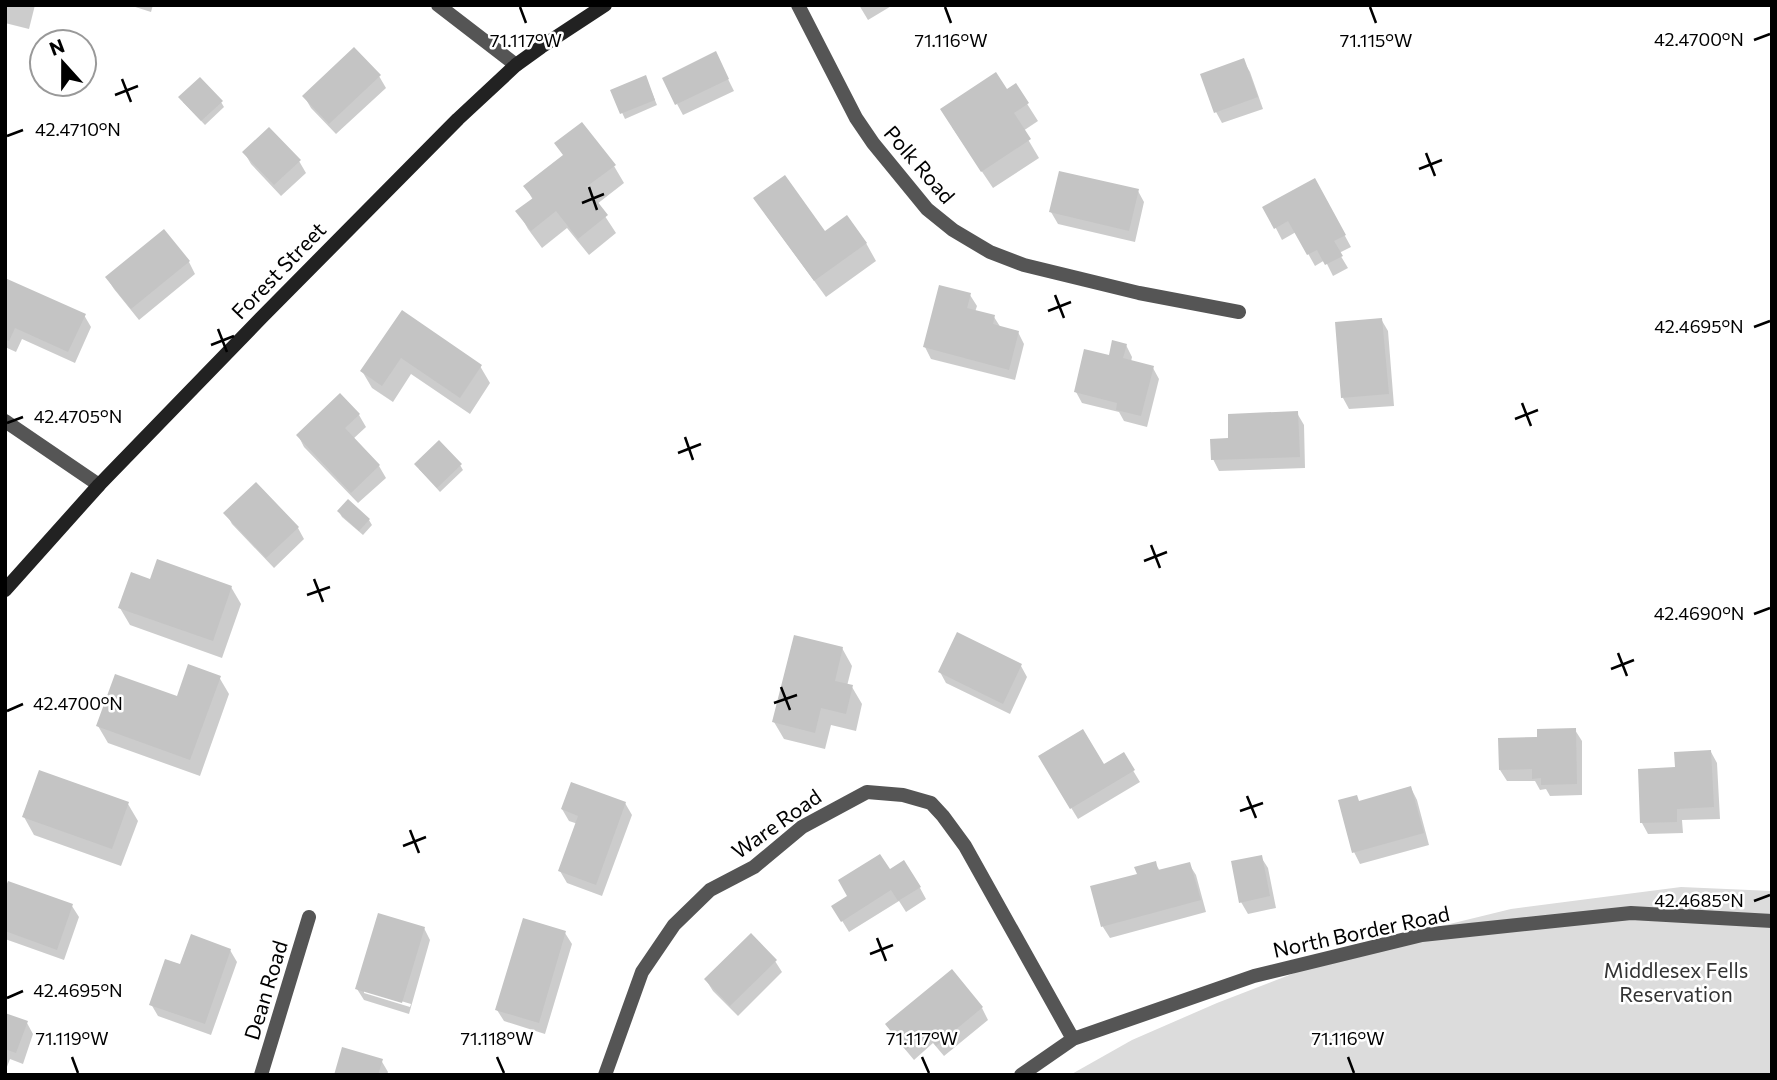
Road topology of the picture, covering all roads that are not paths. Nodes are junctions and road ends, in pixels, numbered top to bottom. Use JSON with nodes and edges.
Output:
{"nodes":[{"id":1,"x":438,"y":5,"type":"edge"},
{"id":2,"x":605,"y":5,"type":"edge"},
{"id":3,"x":798,"y":5,"type":"edge"},
{"id":4,"x":516,"y":65,"type":"junction"},
{"id":5,"x":1239,"y":312,"type":"dead end"},
{"id":6,"x":5,"y":421,"type":"edge"},
{"id":7,"x":99,"y":485,"type":"junction"},
{"id":8,"x":5,"y":590,"type":"edge"},
{"id":9,"x":309,"y":917,"type":"dead end"},
{"id":10,"x":1772,"y":921,"type":"edge"},
{"id":11,"x":1073,"y":1038,"type":"junction"},
{"id":12,"x":261,"y":1075,"type":"edge"},
{"id":13,"x":606,"y":1075,"type":"edge"},
{"id":14,"x":1021,"y":1075,"type":"edge"}],
"edges":[{"from":1,"to":4,"type":"street"},
{"from":2,"to":4,"type":"main road","name":"Forest Street"},
{"from":3,"to":5,"type":"street","name":"Polk Road"},
{"from":4,"to":7,"type":"main road","name":"Forest Street"},
{"from":6,"to":7,"type":"street"},
{"from":7,"to":8,"type":"main road","name":"Forest Street"},
{"from":9,"to":12,"type":"street","name":"Dean Road"},
{"from":10,"to":11,"type":"street","name":"North Border Road"},
{"from":11,"to":13,"type":"street","name":"Ware Road"},
{"from":11,"to":14,"type":"street","name":"North Border Road"}]}
